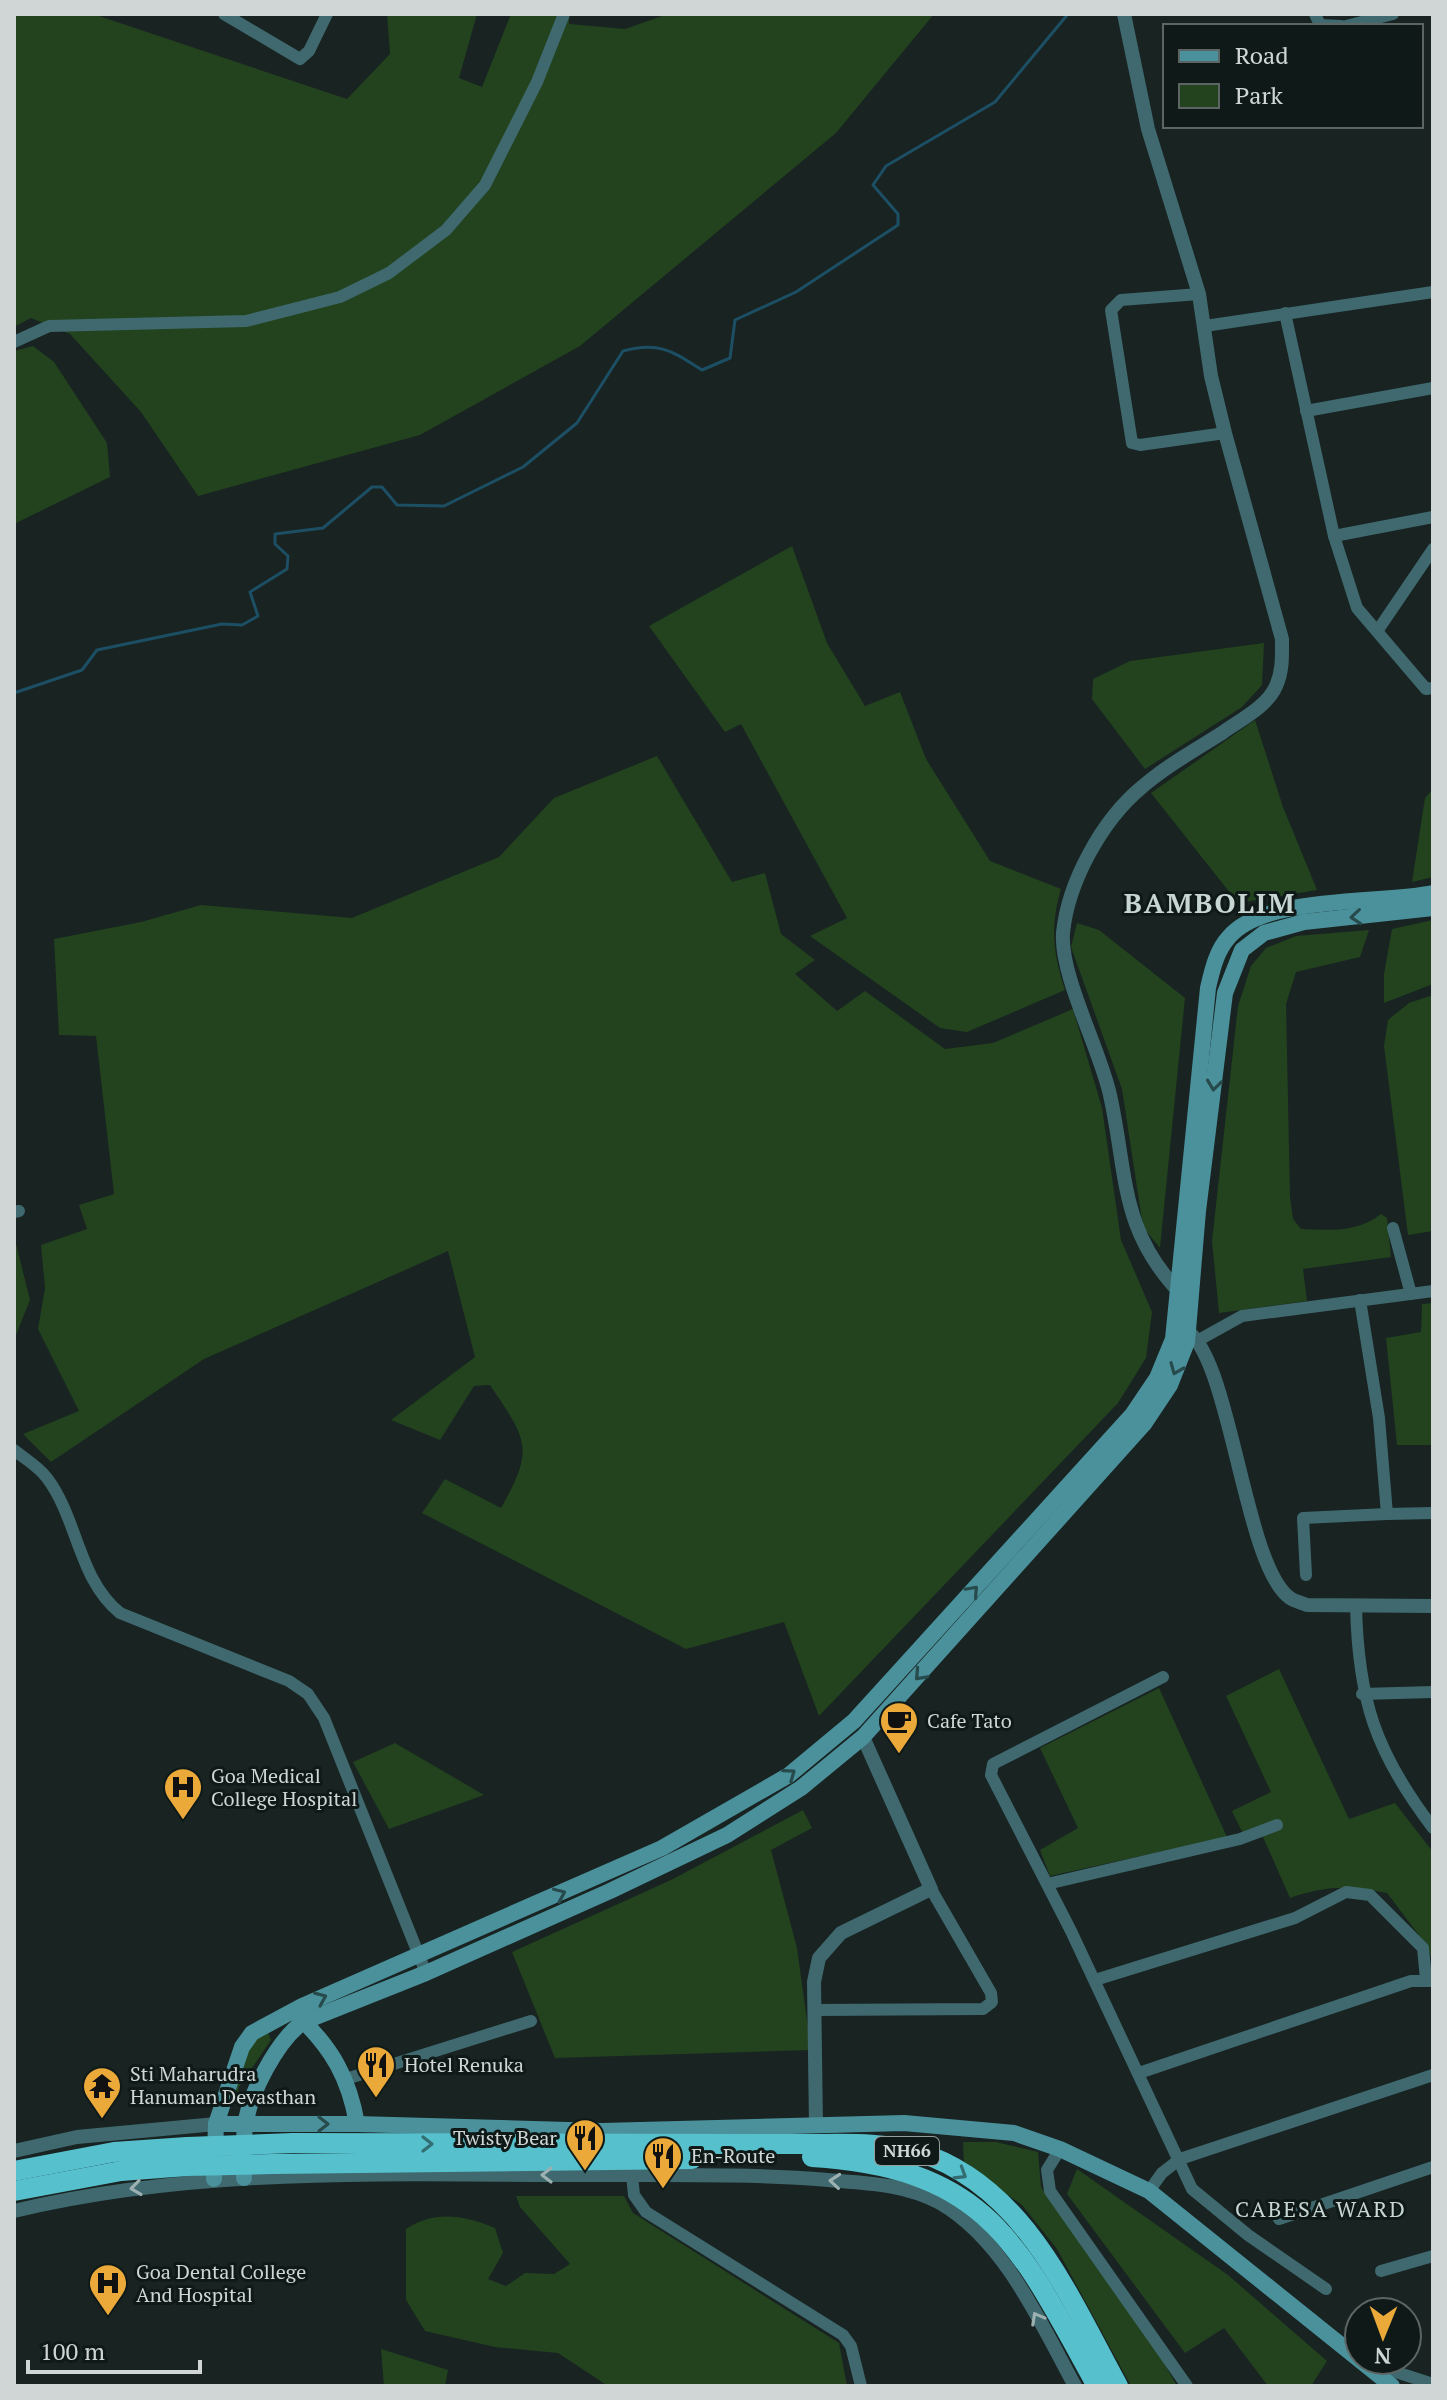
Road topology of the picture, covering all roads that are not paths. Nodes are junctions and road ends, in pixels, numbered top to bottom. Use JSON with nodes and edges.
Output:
{"nodes":[{"id":1,"x":224,"y":14,"type":"edge"},
{"id":2,"x":327,"y":14,"type":"edge"},
{"id":3,"x":564,"y":14,"type":"edge"},
{"id":4,"x":1124,"y":14,"type":"edge"},
{"id":5,"x":1393,"y":14,"type":"edge"},
{"id":6,"x":1351,"y":24,"type":"edge"},
{"id":7,"x":1433,"y":292,"type":"edge"},
{"id":8,"x":1199,"y":294,"type":"junction"},
{"id":9,"x":1285,"y":313,"type":"junction"},
{"id":10,"x":1205,"y":326,"type":"junction"},
{"id":11,"x":14,"y":342,"type":"edge"},
{"id":12,"x":1433,"y":388,"type":"edge"},
{"id":13,"x":1306,"y":411,"type":"junction"},
{"id":14,"x":1225,"y":433,"type":"junction"},
{"id":15,"x":1433,"y":517,"type":"edge"},
{"id":16,"x":1334,"y":536,"type":"junction"},
{"id":17,"x":1433,"y":549,"type":"edge"},
{"id":18,"x":1378,"y":630,"type":"junction"},
{"id":19,"x":1433,"y":688,"type":"edge"},
{"id":20,"x":1433,"y":893,"type":"edge"},
{"id":21,"x":1433,"y":908,"type":"edge"},
{"id":22,"x":1393,"y":1228,"type":"dead end"},
{"id":23,"x":1178,"y":1291,"type":"junction"},
{"id":24,"x":1433,"y":1291,"type":"edge"},
{"id":25,"x":1411,"y":1294,"type":"junction"},
{"id":26,"x":1360,"y":1300,"type":"junction"},
{"id":27,"x":1191,"y":1304,"type":"junction"},
{"id":28,"x":1186,"y":1332,"type":"junction"},
{"id":29,"x":14,"y":1450,"type":"edge"},
{"id":30,"x":1433,"y":1513,"type":"edge"},
{"id":31,"x":1387,"y":1514,"type":"junction"},
{"id":32,"x":1306,"y":1575,"type":"dead end"},
{"id":33,"x":1356,"y":1605,"type":"junction"},
{"id":34,"x":1433,"y":1606,"type":"edge"},
{"id":35,"x":1163,"y":1677,"type":"dead end"},
{"id":36,"x":1433,"y":1692,"type":"edge"},
{"id":37,"x":1362,"y":1694,"type":"junction"},
{"id":38,"x":863,"y":1737,"type":"junction"},
{"id":39,"x":1433,"y":1807,"type":"edge"},
{"id":40,"x":1420,"y":1811,"type":"junction"},
{"id":41,"x":1277,"y":1825,"type":"dead end"},
{"id":42,"x":1433,"y":1828,"type":"edge"},
{"id":43,"x":1047,"y":1884,"type":"junction"},
{"id":44,"x":931,"y":1889,"type":"junction"},
{"id":45,"x":423,"y":1965,"type":"junction"},
{"id":46,"x":1095,"y":1980,"type":"junction"},
{"id":47,"x":1429,"y":1980,"type":"edge"},
{"id":48,"x":815,"y":2010,"type":"junction"},
{"id":49,"x":298,"y":2016,"type":"junction"},
{"id":50,"x":531,"y":2021,"type":"dead end"},
{"id":51,"x":1139,"y":2073,"type":"junction"},
{"id":52,"x":1433,"y":2075,"type":"edge"},
{"id":53,"x":346,"y":2079,"type":"junction"},
{"id":54,"x":216,"y":2124,"type":"junction"},
{"id":55,"x":245,"y":2124,"type":"junction"},
{"id":56,"x":357,"y":2124,"type":"junction"},
{"id":57,"x":816,"y":2126,"type":"junction"},
{"id":58,"x":1060,"y":2149,"type":"junction"},
{"id":59,"x":14,"y":2151,"type":"edge"},
{"id":60,"x":187,"y":2156,"type":"junction"},
{"id":61,"x":1180,"y":2159,"type":"junction"},
{"id":62,"x":118,"y":2162,"type":"junction"},
{"id":63,"x":1433,"y":2167,"type":"edge"},
{"id":64,"x":14,"y":2171,"type":"edge"},
{"id":65,"x":632,"y":2175,"type":"junction"},
{"id":66,"x":244,"y":2178,"type":"junction"},
{"id":67,"x":214,"y":2179,"type":"junction"},
{"id":68,"x":14,"y":2191,"type":"edge"},
{"id":69,"x":1149,"y":2191,"type":"junction"},
{"id":70,"x":14,"y":2211,"type":"edge"},
{"id":71,"x":1279,"y":2219,"type":"dead end"},
{"id":72,"x":1433,"y":2256,"type":"edge"},
{"id":73,"x":1381,"y":2271,"type":"dead end"},
{"id":74,"x":1326,"y":2289,"type":"dead end"},
{"id":75,"x":1343,"y":2349,"type":"edge"},
{"id":76,"x":1409,"y":2376,"type":"edge"},
{"id":77,"x":1433,"y":2384,"type":"edge"},
{"id":78,"x":861,"y":2386,"type":"edge"},
{"id":79,"x":1075,"y":2386,"type":"edge"},
{"id":80,"x":1097,"y":2386,"type":"edge"},
{"id":81,"x":1118,"y":2386,"type":"edge"},
{"id":82,"x":1187,"y":2386,"type":"edge"}],
"edges":[{"from":1,"to":2,"type":"street"},
{"from":3,"to":11,"type":"street"},
{"from":4,"to":8,"type":"street"},
{"from":5,"to":6,"type":"street"},
{"from":7,"to":9,"type":"street"},
{"from":8,"to":10,"type":"street"},
{"from":8,"to":14,"type":"street"},
{"from":9,"to":10,"type":"street"},
{"from":9,"to":13,"type":"street"},
{"from":10,"to":14,"type":"street"},
{"from":12,"to":13,"type":"street"},
{"from":13,"to":16,"type":"street"},
{"from":14,"to":23,"type":"street"},
{"from":15,"to":16,"type":"street"},
{"from":16,"to":18,"type":"street"},
{"from":17,"to":18,"type":"street"},
{"from":18,"to":19,"type":"street"},
{"from":20,"to":23,"type":"main road"},
{"from":21,"to":27,"type":"main road","one_way":true},
{"from":22,"to":25,"type":"street"},
{"from":23,"to":27,"type":"street"},
{"from":23,"to":28,"type":"main road"},
{"from":24,"to":25,"type":"street"},
{"from":25,"to":26,"type":"street"},
{"from":26,"to":28,"type":"street"},
{"from":26,"to":31,"type":"street"},
{"from":27,"to":28,"type":"main road"},
{"from":28,"to":33,"type":"street"},
{"from":28,"to":38,"type":"main road","one_way":true},
{"from":45,"to":28,"type":"main road","one_way":true},
{"from":29,"to":45,"type":"street"},
{"from":30,"to":31,"type":"street"},
{"from":31,"to":32,"type":"street"},
{"from":33,"to":34,"type":"street"},
{"from":33,"to":37,"type":"street"},
{"from":35,"to":43,"type":"street"},
{"from":36,"to":37,"type":"street"},
{"from":37,"to":40,"type":"street"},
{"from":38,"to":44,"type":"street"},
{"from":38,"to":45,"type":"main road"},
{"from":39,"to":40,"type":"street"},
{"from":40,"to":42,"type":"street"},
{"from":41,"to":43,"type":"street"},
{"from":43,"to":46,"type":"street"},
{"from":44,"to":48,"type":"street"},
{"from":44,"to":48,"type":"street"},
{"from":45,"to":49,"type":"main road"},
{"from":46,"to":47,"type":"street"},
{"from":46,"to":51,"type":"street"},
{"from":47,"to":51,"type":"street"},
{"from":48,"to":57,"type":"street"},
{"from":49,"to":53,"type":"main road"},
{"from":49,"to":54,"type":"main road"},
{"from":49,"to":55,"type":"main road"},
{"from":50,"to":53,"type":"street"},
{"from":51,"to":61,"type":"street"},
{"from":52,"to":61,"type":"street"},
{"from":53,"to":56,"type":"main road"},
{"from":54,"to":55,"type":"main road"},
{"from":54,"to":59,"type":"street"},
{"from":54,"to":67,"type":"main road"},
{"from":55,"to":56,"type":"main road","one_way":true},
{"from":55,"to":66,"type":"main road"},
{"from":56,"to":57,"type":"main road"},
{"from":57,"to":58,"type":"main road"},
{"from":58,"to":69,"type":"main road"},
{"from":58,"to":82,"type":"street"},
{"from":60,"to":62,"type":"highway","number":"NH66"},
{"from":60,"to":80,"type":"highway","number":"NH66","bridge":true},
{"from":60,"to":81,"type":"highway","number":"NH66","one_way":true,"bridge":true},
{"from":61,"to":69,"type":"street"},
{"from":61,"to":74,"type":"street"},
{"from":62,"to":64,"type":"highway","number":"NH66"},
{"from":62,"to":68,"type":"highway","number":"NH66"},
{"from":63,"to":71,"type":"street"},
{"from":65,"to":66,"type":"street","one_way":true},
{"from":65,"to":78,"type":"street"},
{"from":79,"to":65,"type":"street","one_way":true},
{"from":66,"to":67,"type":"street"},
{"from":67,"to":70,"type":"street","one_way":true},
{"from":69,"to":75,"type":"main road"},
{"from":72,"to":73,"type":"street"},
{"from":76,"to":77,"type":"street"}]}
